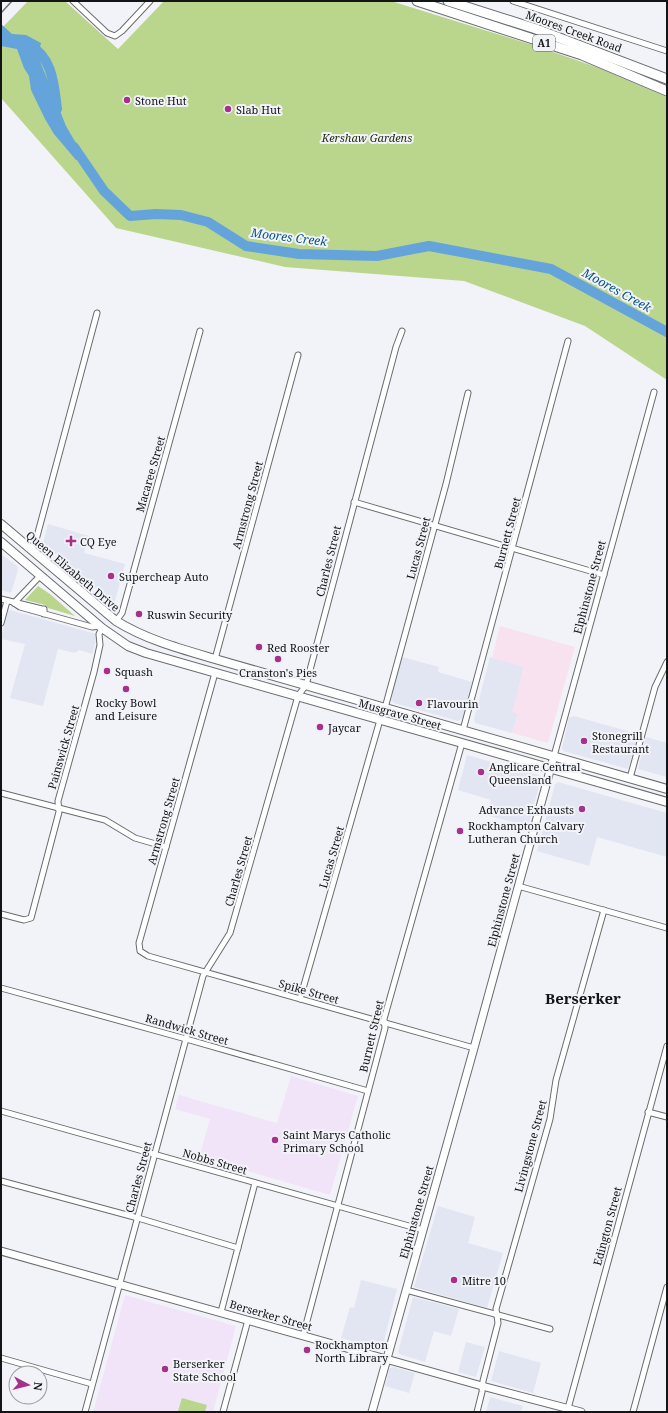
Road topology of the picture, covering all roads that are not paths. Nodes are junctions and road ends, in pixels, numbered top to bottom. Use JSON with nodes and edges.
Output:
{"nodes":[{"id":1,"x":73,"y":1,"type":"edge"},
{"id":2,"x":150,"y":1,"type":"edge"},
{"id":3,"x":417,"y":1,"type":"edge"},
{"id":4,"x":448,"y":1,"type":"edge"},
{"id":5,"x":513,"y":1,"type":"edge"},
{"id":6,"x":667,"y":51,"type":"edge"},
{"id":7,"x":667,"y":79,"type":"edge"},
{"id":8,"x":667,"y":91,"type":"edge"},
{"id":9,"x":97,"y":313,"type":"dead end"},
{"id":10,"x":200,"y":331,"type":"dead end"},
{"id":11,"x":402,"y":331,"type":"dead end"},
{"id":12,"x":568,"y":341,"type":"dead end"},
{"id":13,"x":298,"y":355,"type":"dead end"},
{"id":14,"x":654,"y":392,"type":"dead end"},
{"id":15,"x":468,"y":393,"type":"dead end"},
{"id":16,"x":354,"y":502,"type":"junction"},
{"id":17,"x":1,"y":524,"type":"edge"},
{"id":18,"x":434,"y":525,"type":"junction"},
{"id":19,"x":1,"y":542,"type":"edge"},
{"id":20,"x":513,"y":548,"type":"junction"},
{"id":21,"x":31,"y":549,"type":"junction"},
{"id":22,"x":604,"y":575,"type":"junction"},
{"id":23,"x":40,"y":576,"type":"junction"},
{"id":24,"x":4,"y":600,"type":"edge"},
{"id":25,"x":14,"y":603,"type":"junction"},
{"id":26,"x":116,"y":621,"type":"junction"},
{"id":27,"x":1,"y":623,"type":"edge"},
{"id":28,"x":101,"y":627,"type":"junction"},
{"id":29,"x":133,"y":632,"type":"joint"},
{"id":30,"x":215,"y":659,"type":"junction"},
{"id":31,"x":667,"y":662,"type":"edge"},
{"id":32,"x":215,"y":673,"type":"junction"},
{"id":33,"x":306,"y":685,"type":"junction"},
{"id":34,"x":298,"y":696,"type":"junction"},
{"id":35,"x":385,"y":708,"type":"junction"},
{"id":36,"x":380,"y":720,"type":"junction"},
{"id":37,"x":463,"y":730,"type":"junction"},
{"id":38,"x":462,"y":742,"type":"junction"},
{"id":39,"x":554,"y":756,"type":"junction"},
{"id":40,"x":550,"y":769,"type":"junction"},
{"id":41,"x":630,"y":778,"type":"junction"},
{"id":42,"x":667,"y":789,"type":"edge"},
{"id":43,"x":1,"y":792,"type":"edge"},
{"id":44,"x":667,"y":802,"type":"edge"},
{"id":45,"x":58,"y":808,"type":"junction"},
{"id":46,"x":166,"y":847,"type":"junction"},
{"id":47,"x":518,"y":886,"type":"junction"},
{"id":48,"x":604,"y":910,"type":"junction"},
{"id":49,"x":1,"y":914,"type":"edge"},
{"id":50,"x":667,"y":928,"type":"edge"},
{"id":51,"x":140,"y":951,"type":"joint"},
{"id":52,"x":206,"y":972,"type":"junction"},
{"id":53,"x":1,"y":988,"type":"edge"},
{"id":54,"x":300,"y":999,"type":"junction"},
{"id":55,"x":384,"y":1023,"type":"junction"},
{"id":56,"x":186,"y":1039,"type":"junction"},
{"id":57,"x":667,"y":1046,"type":"edge"},
{"id":58,"x":474,"y":1048,"type":"junction"},
{"id":59,"x":368,"y":1091,"type":"junction"},
{"id":60,"x":1,"y":1112,"type":"edge"},
{"id":61,"x":648,"y":1112,"type":"junction"},
{"id":62,"x":667,"y":1117,"type":"edge"},
{"id":63,"x":155,"y":1154,"type":"junction"},
{"id":64,"x":1,"y":1181,"type":"edge"},
{"id":65,"x":255,"y":1183,"type":"junction"},
{"id":66,"x":337,"y":1206,"type":"junction"},
{"id":67,"x":138,"y":1218,"type":"junction"},
{"id":68,"x":423,"y":1230,"type":"junction"},
{"id":69,"x":238,"y":1248,"type":"junction"},
{"id":70,"x":1,"y":1250,"type":"edge"},
{"id":71,"x":120,"y":1284,"type":"junction"},
{"id":72,"x":667,"y":1287,"type":"edge"},
{"id":73,"x":406,"y":1290,"type":"junction"},
{"id":74,"x":220,"y":1312,"type":"junction"},
{"id":75,"x":497,"y":1315,"type":"junction"},
{"id":76,"x":248,"y":1320,"type":"junction"},
{"id":77,"x":550,"y":1329,"type":"dead end"},
{"id":78,"x":304,"y":1336,"type":"junction"},
{"id":79,"x":1,"y":1358,"type":"edge"},
{"id":80,"x":386,"y":1359,"type":"junction"},
{"id":81,"x":92,"y":1384,"type":"junction"},
{"id":82,"x":482,"y":1386,"type":"junction"},
{"id":83,"x":568,"y":1410,"type":"edge"},
{"id":84,"x":85,"y":1412,"type":"edge"},
{"id":85,"x":224,"y":1412,"type":"edge"},
{"id":86,"x":372,"y":1412,"type":"edge"},
{"id":87,"x":477,"y":1412,"type":"edge"},
{"id":88,"x":581,"y":1412,"type":"edge"},
{"id":89,"x":633,"y":1412,"type":"edge"}],
"edges":[{"from":1,"to":2,"type":"street"},
{"from":3,"to":8,"type":"highway","name":"Moores Creek Road","number":"A1"},
{"from":4,"to":7,"type":"highway","name":"Moores Creek Road","number":"A1"},
{"from":5,"to":6,"type":"street"},
{"from":9,"to":21,"type":"street"},
{"from":10,"to":26,"type":"street","name":"Macaree Street"},
{"from":11,"to":16,"type":"street","name":"Charles Street"},
{"from":12,"to":20,"type":"street","name":"Burnett Street"},
{"from":13,"to":30,"type":"street","name":"Armstrong Street"},
{"from":14,"to":22,"type":"street","name":"Elphinstone Street"},
{"from":15,"to":18,"type":"street","name":"Lucas Street"},
{"from":16,"to":18,"type":"street"},
{"from":16,"to":33,"type":"street","name":"Charles Street"},
{"from":17,"to":21,"type":"main road","name":"Queen Elizabeth Drive"},
{"from":18,"to":20,"type":"street"},
{"from":18,"to":35,"type":"street","name":"Lucas Street"},
{"from":19,"to":23,"type":"main road"},
{"from":20,"to":22,"type":"street"},
{"from":20,"to":37,"type":"street","name":"Burnett Street"},
{"from":21,"to":26,"type":"main road","name":"Queen Elizabeth Drive"},
{"from":22,"to":39,"type":"street","name":"Elphinstone Street"},
{"from":23,"to":25,"type":"street"},
{"from":23,"to":28,"type":"main road"},
{"from":24,"to":25,"type":"street"},
{"from":24,"to":27,"type":"street"},
{"from":25,"to":28,"type":"street"},
{"from":26,"to":29,"type":"main road","name":"Queen Elizabeth Drive"},
{"from":28,"to":32,"type":"main road","name":"Musgrave Street"},
{"from":28,"to":45,"type":"street","name":"Painswick Street"},
{"from":29,"to":30,"type":"main road","name":"Musgrave Street"},
{"from":30,"to":33,"type":"main road","name":"Musgrave Street"},
{"from":31,"to":41,"type":"street"},
{"from":32,"to":34,"type":"main road","name":"Musgrave Street"},
{"from":32,"to":46,"type":"street","name":"Armstrong Street"},
{"from":33,"to":34,"type":"street","name":"Charles Street"},
{"from":33,"to":35,"type":"main road","name":"Musgrave Street"},
{"from":34,"to":36,"type":"main road","name":"Musgrave Street"},
{"from":34,"to":52,"type":"street","name":"Charles Street"},
{"from":35,"to":37,"type":"main road","name":"Musgrave Street"},
{"from":36,"to":38,"type":"main road","name":"Musgrave Street"},
{"from":36,"to":54,"type":"street","name":"Lucas Street"},
{"from":37,"to":39,"type":"main road","name":"Musgrave Street"},
{"from":38,"to":40,"type":"main road","name":"Musgrave Street"},
{"from":38,"to":55,"type":"street","name":"Burnett Street"},
{"from":39,"to":40,"type":"street","name":"Elphinstone Street"},
{"from":39,"to":41,"type":"main road","name":"Musgrave Street"},
{"from":40,"to":44,"type":"main road","name":"Musgrave Street"},
{"from":40,"to":47,"type":"street","name":"Elphinstone Street"},
{"from":41,"to":42,"type":"main road","name":"Musgrave Street"},
{"from":43,"to":45,"type":"street"},
{"from":45,"to":46,"type":"street"},
{"from":45,"to":49,"type":"street","name":"Painswick Street"},
{"from":46,"to":51,"type":"street","name":"Armstrong Street"},
{"from":47,"to":48,"type":"street"},
{"from":47,"to":58,"type":"street","name":"Elphinstone Street"},
{"from":48,"to":50,"type":"street"},
{"from":48,"to":75,"type":"street","name":"Livingstone Street"},
{"from":51,"to":52,"type":"street","name":"Spike Street"},
{"from":52,"to":54,"type":"street","name":"Spike Street"},
{"from":52,"to":56,"type":"street","name":"Charles Street"},
{"from":53,"to":56,"type":"street","name":"Randwick Street"},
{"from":54,"to":55,"type":"street","name":"Spike Street"},
{"from":55,"to":58,"type":"street","name":"Spike Street"},
{"from":55,"to":59,"type":"street","name":"Burnett Street"},
{"from":56,"to":59,"type":"street","name":"Randwick Street"},
{"from":56,"to":63,"type":"street","name":"Charles Street"},
{"from":57,"to":61,"type":"street","name":"Edington Street"},
{"from":58,"to":68,"type":"street","name":"Elphinstone Street"},
{"from":59,"to":66,"type":"street","name":"Burnett Street"},
{"from":60,"to":63,"type":"street","name":"Nobbs Street"},
{"from":61,"to":62,"type":"street"},
{"from":61,"to":83,"type":"street","name":"Edington Street"},
{"from":63,"to":65,"type":"street","name":"Nobbs Street"},
{"from":63,"to":67,"type":"street","name":"Charles Street"},
{"from":64,"to":67,"type":"street"},
{"from":65,"to":66,"type":"street","name":"Nobbs Street"},
{"from":65,"to":69,"type":"street"},
{"from":66,"to":68,"type":"street","name":"Nobbs Street"},
{"from":66,"to":78,"type":"street","name":"Burnett Street"},
{"from":67,"to":69,"type":"street"},
{"from":67,"to":71,"type":"street","name":"Charles Street"},
{"from":68,"to":73,"type":"street","name":"Elphinstone Street"},
{"from":69,"to":74,"type":"street"},
{"from":70,"to":71,"type":"street","name":"Berserker Street"},
{"from":71,"to":74,"type":"street","name":"Berserker Street"},
{"from":71,"to":81,"type":"street","name":"Charles Street"},
{"from":72,"to":89,"type":"street"},
{"from":73,"to":75,"type":"street"},
{"from":73,"to":80,"type":"street","name":"Elphinstone Street"},
{"from":74,"to":76,"type":"street","name":"Berserker Street"},
{"from":75,"to":77,"type":"street"},
{"from":75,"to":82,"type":"street","name":"Livingstone Street"},
{"from":76,"to":78,"type":"street","name":"Berserker Street"},
{"from":76,"to":85,"type":"street"},
{"from":78,"to":80,"type":"street","name":"Berserker Street"},
{"from":79,"to":81,"type":"street"},
{"from":80,"to":82,"type":"street","name":"Berserker Street"},
{"from":80,"to":86,"type":"street","name":"Elphinstone Street"},
{"from":81,"to":84,"type":"street","name":"Charles Street"},
{"from":82,"to":83,"type":"street","name":"Berserker Street"},
{"from":82,"to":87,"type":"street","name":"Livingstone Street"},
{"from":83,"to":88,"type":"street","name":"Berserker Street"}]}
